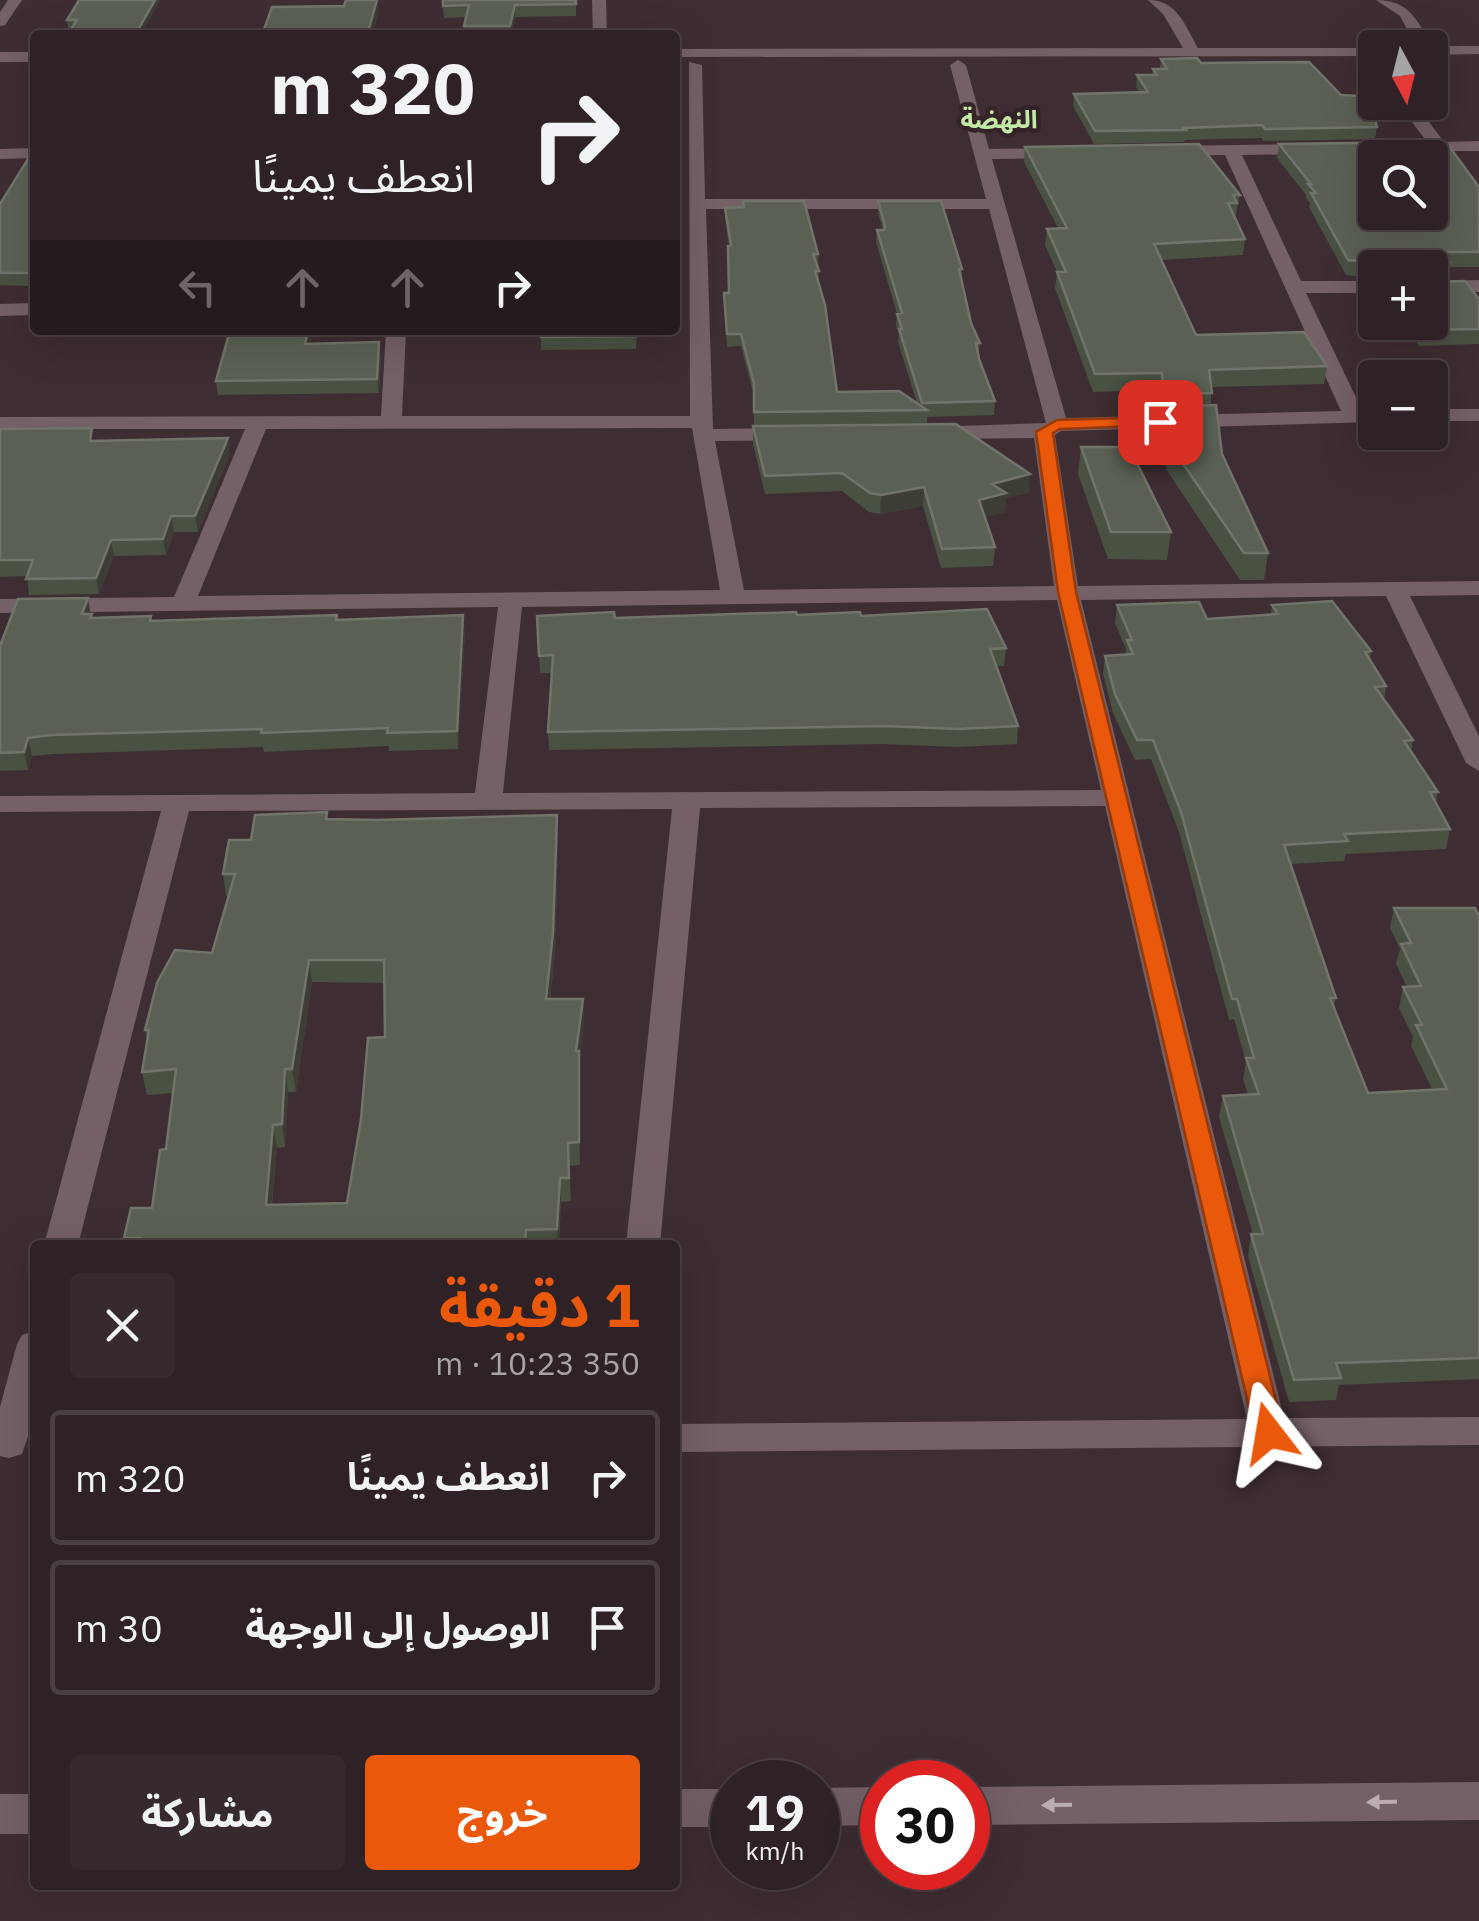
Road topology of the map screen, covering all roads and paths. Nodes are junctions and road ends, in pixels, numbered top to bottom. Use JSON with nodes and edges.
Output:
{"nodes":[{"id":1,"x":15,"y":0,"type":"edge"},
{"id":2,"x":599,"y":0,"type":"edge"},
{"id":3,"x":1155,"y":0,"type":"edge"},
{"id":4,"x":1383,"y":0,"type":"edge"},
{"id":5,"x":0,"y":22,"type":"edge"},
{"id":6,"x":600,"y":30,"type":"edge"},
{"id":7,"x":1416,"y":30,"type":"edge"},
{"id":8,"x":1448,"y":49,"type":"edge"},
{"id":9,"x":1479,"y":50,"type":"edge"},
{"id":10,"x":1192,"y":52,"type":"junction"},
{"id":11,"x":1358,"y":52,"type":"edge"},
{"id":12,"x":680,"y":53,"type":"edge"},
{"id":13,"x":0,"y":57,"type":"edge"},
{"id":14,"x":30,"y":57,"type":"edge"},
{"id":15,"x":1479,"y":62,"type":"edge"},
{"id":16,"x":1448,"y":63,"type":"edge"},
{"id":17,"x":1358,"y":64,"type":"edge"},
{"id":18,"x":685,"y":65,"type":"edge"},
{"id":19,"x":958,"y":65,"type":"junction"},
{"id":20,"x":0,"y":66,"type":"edge"},
{"id":21,"x":30,"y":66,"type":"edge"},
{"id":22,"x":1419,"y":120,"type":"edge"},
{"id":23,"x":1435,"y":140,"type":"edge"},
{"id":24,"x":685,"y":145,"type":"edge"},
{"id":25,"x":1479,"y":146,"type":"edge"},
{"id":26,"x":1448,"y":147,"type":"edge"},
{"id":27,"x":1345,"y":148,"type":"edge"},
{"id":28,"x":1231,"y":150,"type":"junction"},
{"id":29,"x":1154,"y":151,"type":"edge"},
{"id":30,"x":1077,"y":152,"type":"edge"},
{"id":31,"x":30,"y":153,"type":"edge"},
{"id":32,"x":0,"y":154,"type":"edge"},
{"id":33,"x":981,"y":154,"type":"junction"},
{"id":34,"x":696,"y":204,"type":"junction"},
{"id":35,"x":996,"y":204,"type":"junction"},
{"id":36,"x":1448,"y":286,"type":"edge"},
{"id":37,"x":1479,"y":286,"type":"edge"},
{"id":38,"x":1295,"y":287,"type":"junction"},
{"id":39,"x":1358,"y":287,"type":"edge"},
{"id":40,"x":30,"y":309,"type":"edge"},
{"id":41,"x":0,"y":310,"type":"edge"},
{"id":42,"x":396,"y":335,"type":"edge"},
{"id":43,"x":1358,"y":405,"type":"edge"},
{"id":44,"x":1479,"y":414,"type":"edge"},
{"id":45,"x":1448,"y":415,"type":"edge"},
{"id":46,"x":1358,"y":416,"type":"edge"},
{"id":47,"x":258,"y":423,"type":"junction"},
{"id":48,"x":391,"y":423,"type":"junction"},
{"id":49,"x":0,"y":424,"type":"edge"},
{"id":50,"x":702,"y":428,"type":"junction"},
{"id":51,"x":1050,"y":428,"type":"junction"},
{"id":52,"x":912,"y":433,"type":"edge"},
{"id":53,"x":817,"y":434,"type":"edge"},
{"id":54,"x":1394,"y":588,"type":"junction"},
{"id":55,"x":1479,"y":588,"type":"edge"},
{"id":56,"x":1067,"y":592,"type":"junction"},
{"id":57,"x":733,"y":596,"type":"junction"},
{"id":58,"x":511,"y":600,"type":"junction"},
{"id":59,"x":184,"y":604,"type":"junction"},
{"id":60,"x":0,"y":606,"type":"edge"},
{"id":61,"x":1479,"y":762,"type":"edge"},
{"id":62,"x":1116,"y":798,"type":"junction"},
{"id":63,"x":686,"y":800,"type":"junction"},
{"id":64,"x":488,"y":802,"type":"junction"},
{"id":65,"x":177,"y":803,"type":"junction"},
{"id":66,"x":0,"y":804,"type":"edge"},
{"id":67,"x":62,"y":1240,"type":"edge"},
{"id":68,"x":643,"y":1240,"type":"edge"},
{"id":69,"x":30,"y":1369,"type":"edge"},
{"id":70,"x":1479,"y":1431,"type":"edge"},
{"id":71,"x":1269,"y":1433,"type":"junction"},
{"id":72,"x":680,"y":1438,"type":"edge"},
{"id":73,"x":15,"y":1444,"type":"edge"},
{"id":74,"x":1479,"y":1801,"type":"edge"},
{"id":75,"x":990,"y":1806,"type":"edge"},
{"id":76,"x":680,"y":1808,"type":"edge"},
{"id":77,"x":710,"y":1808,"type":"edge"},
{"id":78,"x":0,"y":1814,"type":"edge"},
{"id":79,"x":30,"y":1814,"type":"edge"}],
"edges":[{"from":1,"to":5,"type":"street"},
{"from":2,"to":6,"type":"street"},
{"from":3,"to":10,"type":"street"},
{"from":4,"to":7,"type":"street"},
{"from":8,"to":9,"type":"street"},
{"from":10,"to":11,"type":"street"},
{"from":10,"to":12,"type":"street"},
{"from":13,"to":14,"type":"street"},
{"from":15,"to":16,"type":"street"},
{"from":17,"to":19,"type":"street"},
{"from":18,"to":19,"type":"street"},
{"from":18,"to":24,"type":"street"},
{"from":19,"to":33,"type":"street"},
{"from":20,"to":21,"type":"street"},
{"from":22,"to":23,"type":"street"},
{"from":24,"to":34,"type":"street"},
{"from":25,"to":26,"type":"street"},
{"from":27,"to":28,"type":"street"},
{"from":28,"to":29,"type":"street"},
{"from":28,"to":38,"type":"street"},
{"from":30,"to":33,"type":"street"},
{"from":31,"to":32,"type":"street"},
{"from":33,"to":35,"type":"street"},
{"from":34,"to":35,"type":"street"},
{"from":34,"to":50,"type":"street"},
{"from":35,"to":51,"type":"street"},
{"from":36,"to":37,"type":"street"},
{"from":38,"to":39,"type":"street"},
{"from":38,"to":43,"type":"street"},
{"from":40,"to":41,"type":"street"},
{"from":42,"to":48,"type":"street"},
{"from":44,"to":45,"type":"street"},
{"from":46,"to":51,"type":"street"},
{"from":47,"to":48,"type":"street"},
{"from":47,"to":49,"type":"street"},
{"from":47,"to":59,"type":"street"},
{"from":48,"to":50,"type":"street"},
{"from":50,"to":53,"type":"street"},
{"from":50,"to":57,"type":"street"},
{"from":51,"to":52,"type":"street"},
{"from":51,"to":56,"type":"street"},
{"from":54,"to":55,"type":"street"},
{"from":54,"to":56,"type":"street"},
{"from":54,"to":61,"type":"street"},
{"from":56,"to":57,"type":"street"},
{"from":56,"to":62,"type":"street"},
{"from":57,"to":58,"type":"street"},
{"from":58,"to":59,"type":"street"},
{"from":58,"to":64,"type":"street"},
{"from":59,"to":60,"type":"street"},
{"from":62,"to":63,"type":"street"},
{"from":62,"to":71,"type":"street"},
{"from":63,"to":64,"type":"street"},
{"from":63,"to":68,"type":"street"},
{"from":64,"to":65,"type":"street"},
{"from":65,"to":66,"type":"street"},
{"from":65,"to":67,"type":"street"},
{"from":69,"to":73,"type":"street"},
{"from":70,"to":71,"type":"street"},
{"from":71,"to":72,"type":"street"},
{"from":74,"to":75,"type":"street","one_way":true},
{"from":76,"to":77,"type":"street"},
{"from":78,"to":79,"type":"street"}]}
